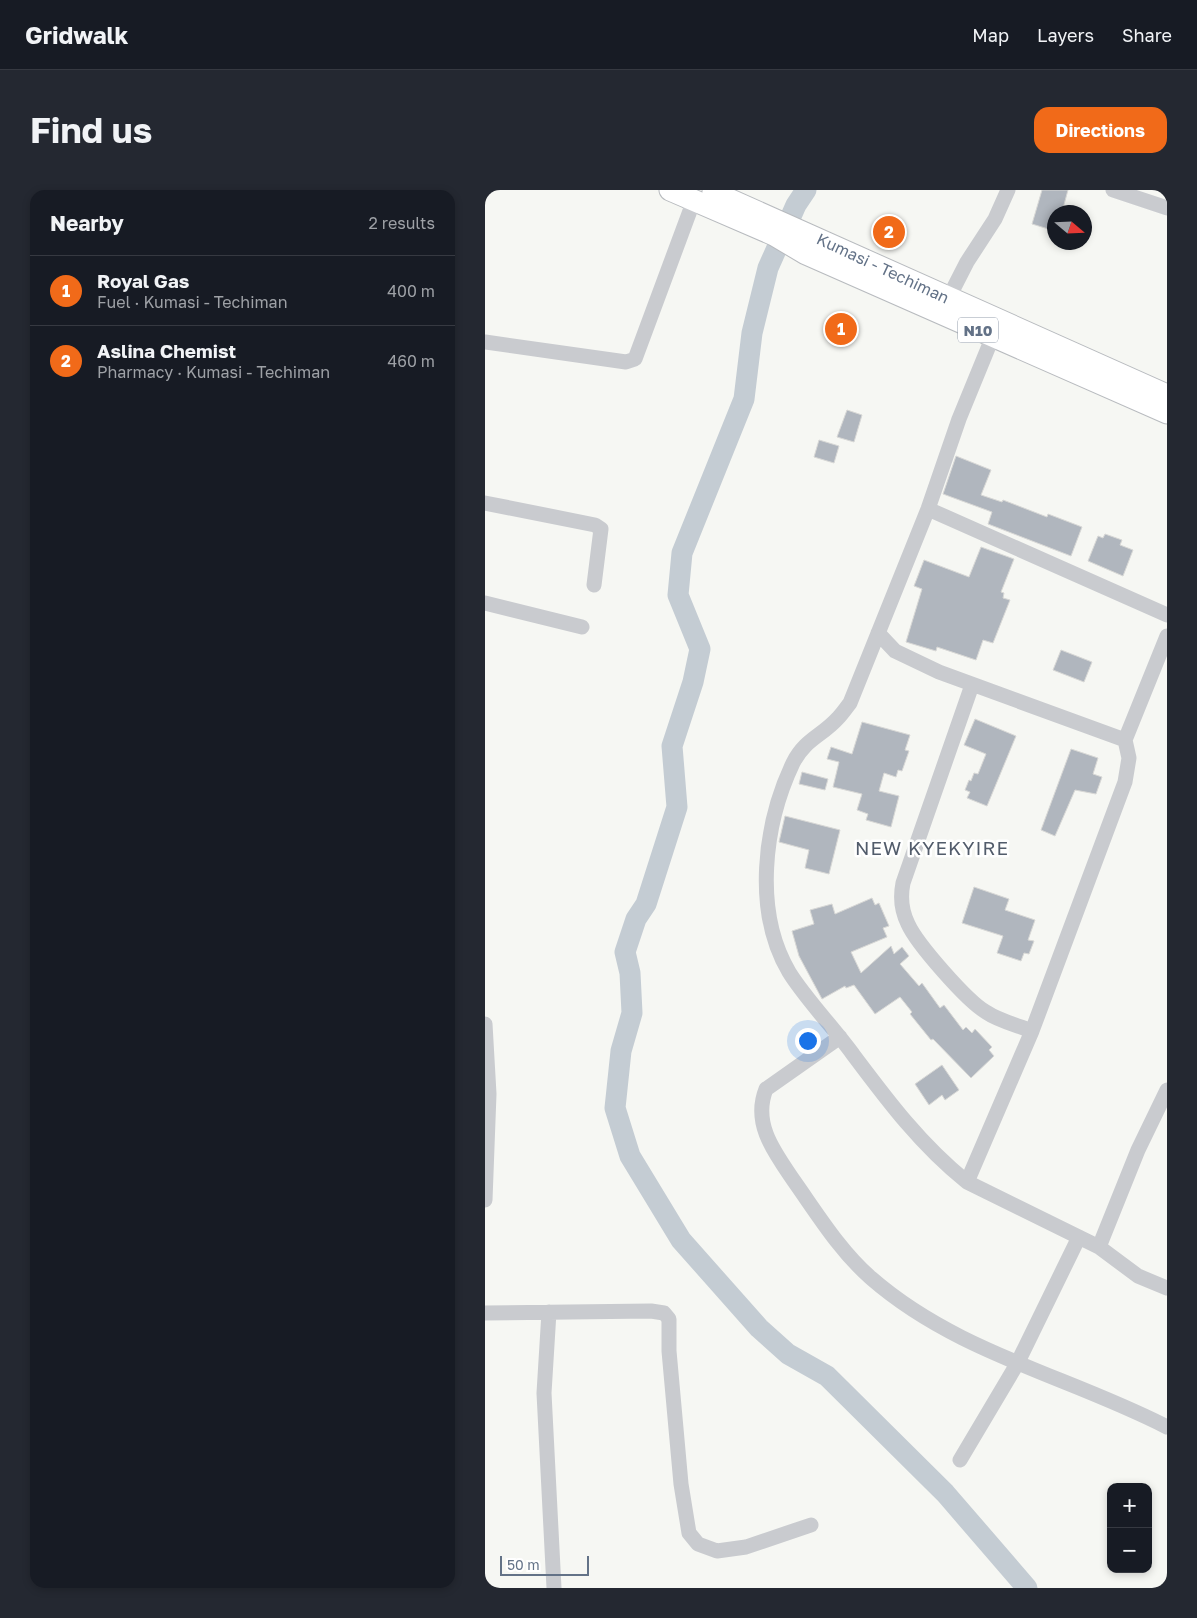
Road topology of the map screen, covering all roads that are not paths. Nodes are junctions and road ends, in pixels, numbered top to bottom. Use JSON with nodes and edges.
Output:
{"nodes":[{"id":1,"x":670,"y":190,"type":"edge"},
{"id":2,"x":1008,"y":190,"type":"edge"},
{"id":3,"x":1113,"y":190,"type":"edge"},
{"id":4,"x":701,"y":195,"type":"edge"},
{"id":5,"x":1167,"y":208,"type":"edge"},
{"id":6,"x":945,"y":306,"type":"junction"},
{"id":7,"x":993,"y":336,"type":"junction"},
{"id":8,"x":485,"y":342,"type":"edge"},
{"id":9,"x":1167,"y":395,"type":"edge"},
{"id":10,"x":1167,"y":413,"type":"edge"},
{"id":11,"x":485,"y":503,"type":"edge"},
{"id":12,"x":928,"y":509,"type":"junction"},
{"id":13,"x":594,"y":585,"type":"dead end"},
{"id":14,"x":485,"y":603,"type":"edge"},
{"id":15,"x":1167,"y":614,"type":"edge"},
{"id":16,"x":581,"y":627,"type":"dead end"},
{"id":17,"x":878,"y":633,"type":"junction"},
{"id":18,"x":1167,"y":636,"type":"edge"},
{"id":19,"x":973,"y":685,"type":"junction"},
{"id":20,"x":1125,"y":740,"type":"junction"},
{"id":21,"x":485,"y":1024,"type":"edge"},
{"id":22,"x":1032,"y":1031,"type":"junction"},
{"id":23,"x":840,"y":1037,"type":"junction"},
{"id":24,"x":1167,"y":1090,"type":"edge"},
{"id":25,"x":1161,"y":1118,"type":"edge"},
{"id":26,"x":967,"y":1182,"type":"junction"},
{"id":27,"x":485,"y":1200,"type":"edge"},
{"id":28,"x":1079,"y":1237,"type":"junction"},
{"id":29,"x":1099,"y":1247,"type":"junction"},
{"id":30,"x":1167,"y":1288,"type":"edge"},
{"id":31,"x":549,"y":1312,"type":"junction"},
{"id":32,"x":485,"y":1313,"type":"edge"},
{"id":33,"x":1017,"y":1364,"type":"junction"},
{"id":34,"x":1167,"y":1427,"type":"edge"},
{"id":35,"x":960,"y":1460,"type":"dead end"},
{"id":36,"x":811,"y":1525,"type":"dead end"},
{"id":37,"x":554,"y":1588,"type":"edge"}],
"edges":[{"from":1,"to":4,"type":"highway","number":"N10"},
{"from":2,"to":6,"type":"street"},
{"from":3,"to":5,"type":"street"},
{"from":4,"to":6,"type":"highway","name":"Kumasi - Techiman","number":"N10"},
{"from":4,"to":8,"type":"street"},
{"from":6,"to":7,"type":"highway","number":"N10"},
{"from":6,"to":9,"type":"highway","name":"Kumasi - Techiman","number":"N10"},
{"from":7,"to":10,"type":"highway","number":"N10"},
{"from":7,"to":12,"type":"street"},
{"from":11,"to":13,"type":"street"},
{"from":12,"to":15,"type":"street"},
{"from":12,"to":17,"type":"street"},
{"from":14,"to":16,"type":"street"},
{"from":17,"to":19,"type":"street"},
{"from":17,"to":23,"type":"street"},
{"from":18,"to":20,"type":"street"},
{"from":19,"to":20,"type":"street"},
{"from":19,"to":22,"type":"street"},
{"from":20,"to":22,"type":"street"},
{"from":21,"to":27,"type":"street"},
{"from":22,"to":26,"type":"street"},
{"from":23,"to":26,"type":"street"},
{"from":23,"to":33,"type":"street"},
{"from":24,"to":25,"type":"street"},
{"from":25,"to":29,"type":"street"},
{"from":26,"to":28,"type":"street"},
{"from":28,"to":29,"type":"street"},
{"from":28,"to":33,"type":"street"},
{"from":29,"to":30,"type":"street"},
{"from":31,"to":32,"type":"street"},
{"from":31,"to":36,"type":"street"},
{"from":31,"to":37,"type":"street"},
{"from":33,"to":34,"type":"street"},
{"from":33,"to":35,"type":"street"}]}
